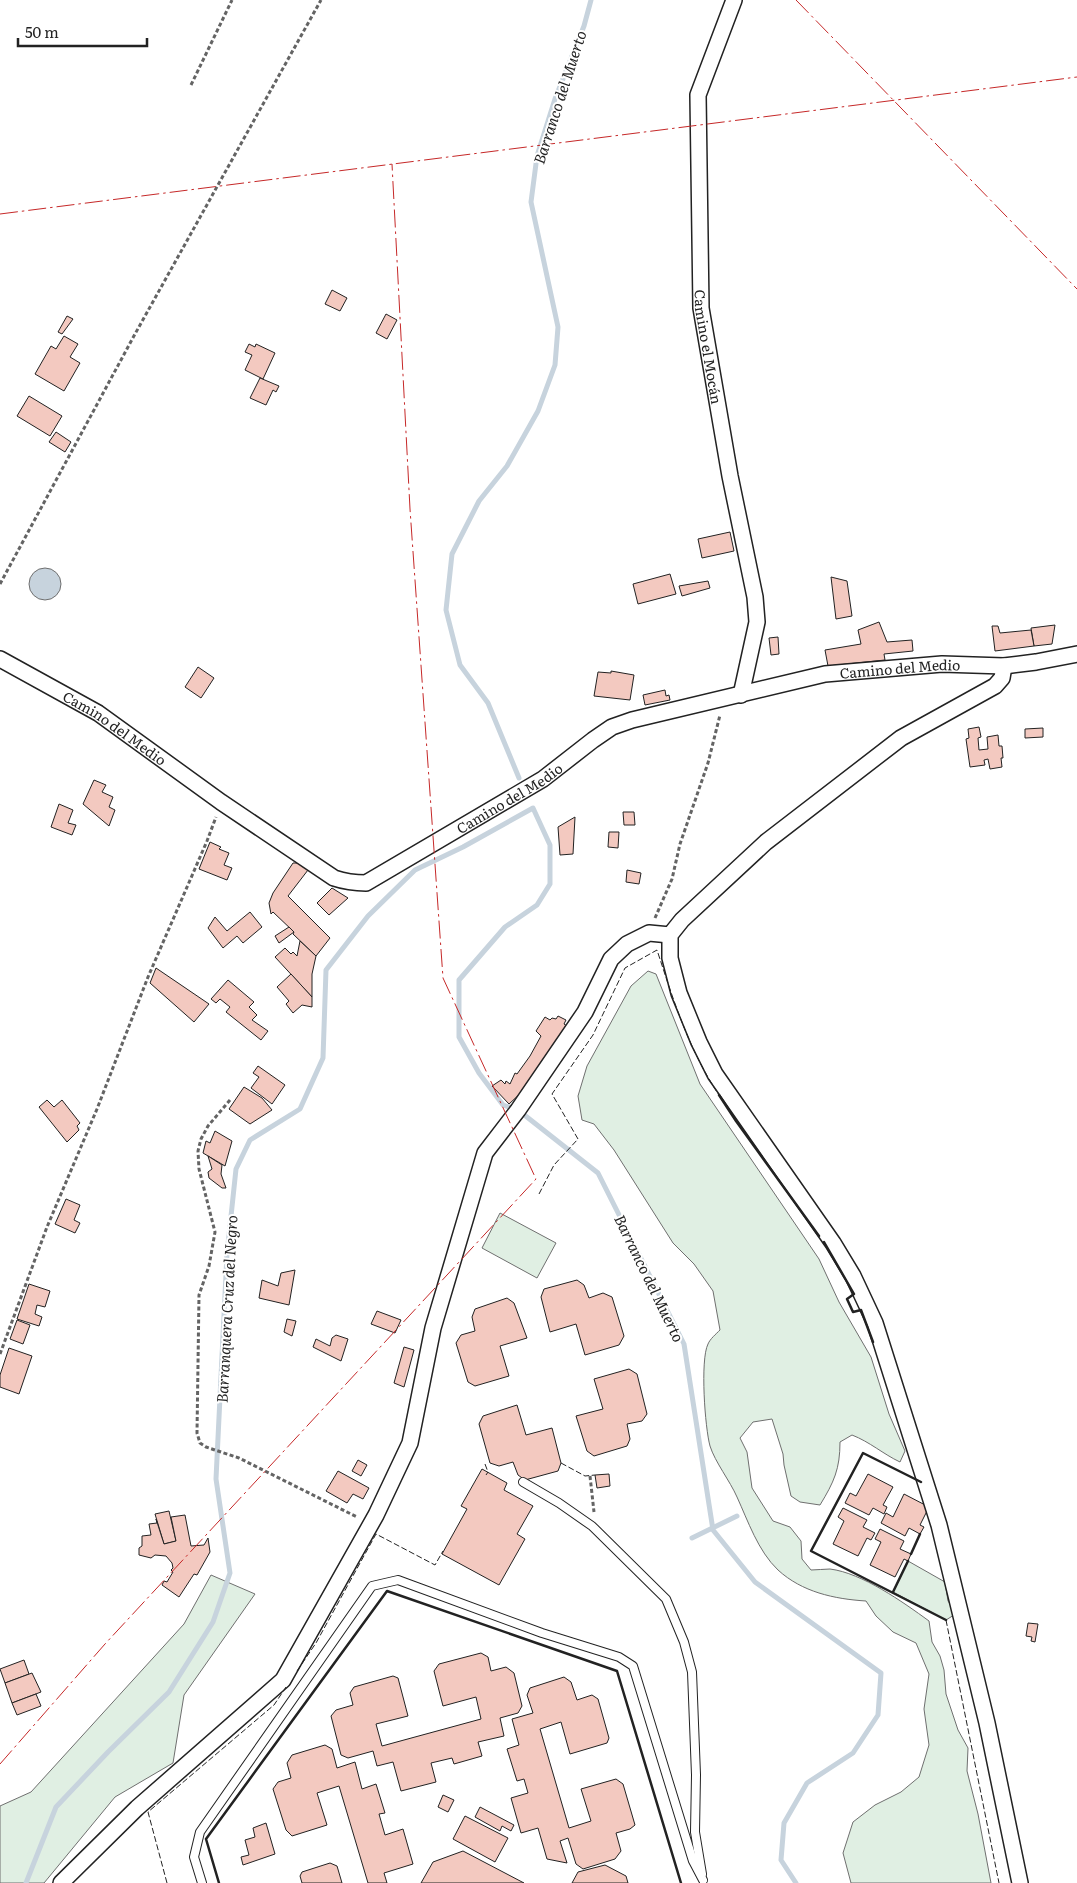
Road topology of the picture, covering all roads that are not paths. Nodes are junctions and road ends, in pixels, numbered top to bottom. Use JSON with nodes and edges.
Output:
{"nodes":[{"id":1,"x":734,"y":0,"type":"edge"},
{"id":2,"x":1077,"y":654,"type":"edge"},
{"id":3,"x":0,"y":659,"type":"edge"},
{"id":4,"x":1004,"y":666,"type":"junction"},
{"id":5,"x":741,"y":694,"type":"junction"},
{"id":6,"x":670,"y":935,"type":"junction"},
{"id":7,"x":522,"y":1482,"type":"dead end"},
{"id":8,"x":704,"y":1882,"type":"edge"},
{"id":9,"x":61,"y":1883,"type":"edge"},
{"id":10,"x":202,"y":1883,"type":"edge"},
{"id":11,"x":1020,"y":1883,"type":"edge"}],
"edges":[{"from":1,"to":5,"type":"street","name":"Camino el Mocán"},
{"from":2,"to":4,"type":"street","name":"Camino del Medio"},
{"from":3,"to":5,"type":"street","name":"Camino del Medio"},
{"from":4,"to":5,"type":"street","name":"Camino del Medio"},
{"from":4,"to":6,"type":"street"},
{"from":6,"to":9,"type":"street"},
{"from":6,"to":11,"type":"street"},
{"from":7,"to":8,"type":"lane"},
{"from":8,"to":10,"type":"lane"}]}
